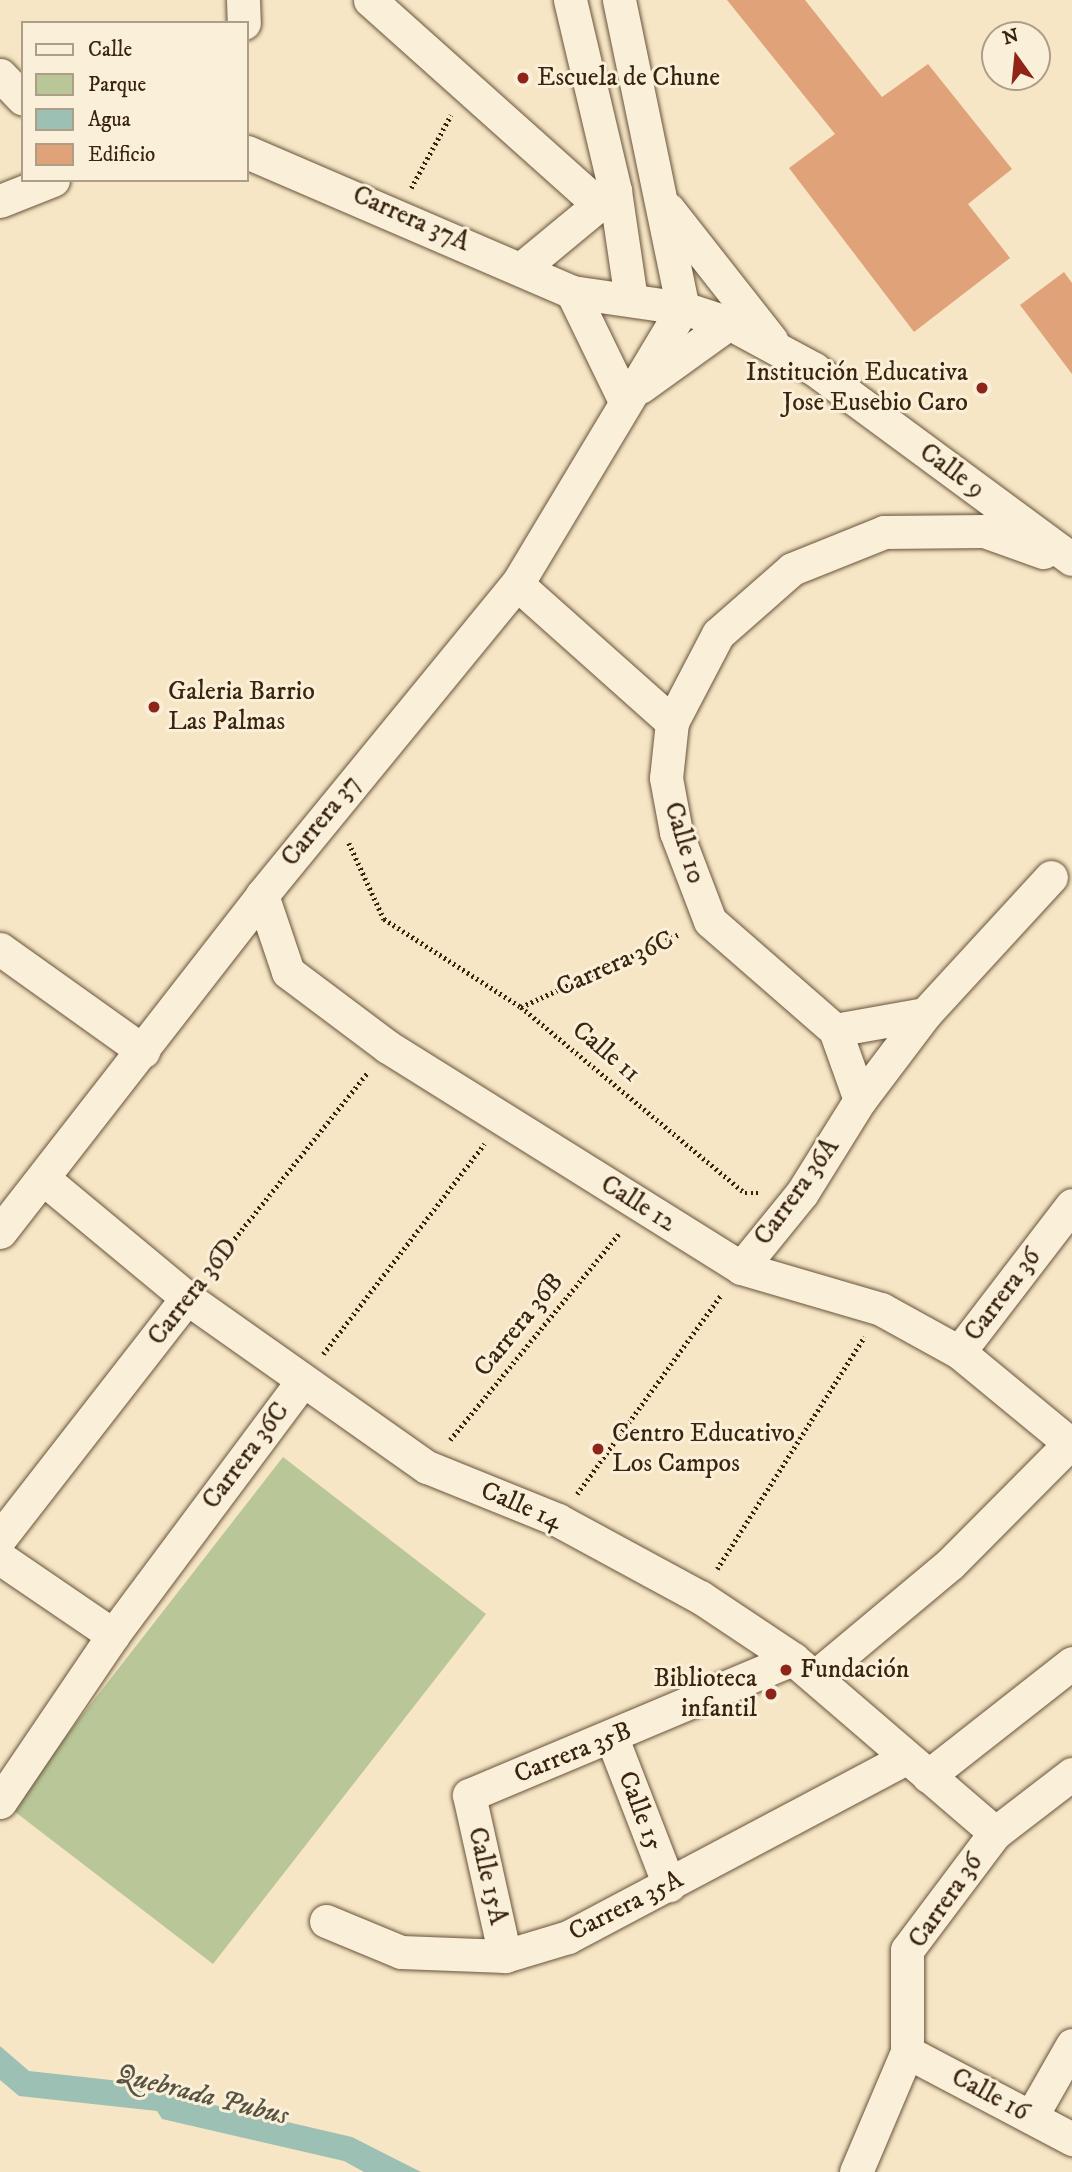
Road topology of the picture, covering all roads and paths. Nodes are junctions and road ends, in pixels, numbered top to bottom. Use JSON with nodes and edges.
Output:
{"nodes":[{"id":1,"x":243,"y":0,"type":"edge"},
{"id":2,"x":370,"y":0,"type":"edge"},
{"id":3,"x":570,"y":0,"type":"edge"},
{"id":4,"x":620,"y":0,"type":"edge"},
{"id":5,"x":244,"y":21,"type":"edge"},
{"id":6,"x":0,"y":75,"type":"edge"},
{"id":7,"x":469,"y":82,"type":"junction"},
{"id":8,"x":21,"y":97,"type":"edge"},
{"id":9,"x":248,"y":152,"type":"edge"},
{"id":10,"x":48,"y":182,"type":"edge"},
{"id":11,"x":606,"y":198,"type":"junction"},
{"id":12,"x":0,"y":201,"type":"edge"},
{"id":13,"x":666,"y":207,"type":"junction"},
{"id":14,"x":398,"y":213,"type":"junction"},
{"id":15,"x":522,"y":268,"type":"junction"},
{"id":16,"x":572,"y":292,"type":"junction"},
{"id":17,"x":631,"y":300,"type":"junction"},
{"id":18,"x":682,"y":308,"type":"junction"},
{"id":19,"x":729,"y":323,"type":"junction"},
{"id":20,"x":776,"y":348,"type":"junction"},
{"id":21,"x":624,"y":398,"type":"junction"},
{"id":22,"x":1072,"y":560,"type":"edge"},
{"id":23,"x":517,"y":584,"type":"junction"},
{"id":24,"x":672,"y":722,"type":"junction"},
{"id":25,"x":333,"y":807,"type":"junction"},
{"id":26,"x":1051,"y":877,"type":"dead end"},
{"id":27,"x":262,"y":895,"type":"junction"},
{"id":28,"x":710,"y":921,"type":"junction"},
{"id":29,"x":0,"y":948,"type":"edge"},
{"id":30,"x":521,"y":1007,"type":"junction"},
{"id":31,"x":925,"y":1014,"type":"junction"},
{"id":32,"x":835,"y":1030,"type":"junction"},
{"id":33,"x":388,"y":1047,"type":"junction"},
{"id":34,"x":143,"y":1051,"type":"junction"},
{"id":35,"x":860,"y":1100,"type":"junction"},
{"id":36,"x":504,"y":1118,"type":"junction"},
{"id":37,"x":46,"y":1180,"type":"junction"},
{"id":38,"x":802,"y":1193,"type":"junction"},
{"id":39,"x":1072,"y":1205,"type":"edge"},
{"id":40,"x":641,"y":1207,"type":"junction"},
{"id":41,"x":0,"y":1232,"type":"edge"},
{"id":42,"x":741,"y":1268,"type":"junction"},
{"id":43,"x":187,"y":1298,"type":"junction"},
{"id":44,"x":881,"y":1309,"type":"junction"},
{"id":45,"x":959,"y":1352,"type":"junction"},
{"id":46,"x":302,"y":1381,"type":"junction"},
{"id":47,"x":1071,"y":1444,"type":"edge"},
{"id":48,"x":427,"y":1467,"type":"junction"},
{"id":49,"x":558,"y":1520,"type":"junction"},
{"id":50,"x":0,"y":1538,"type":"edge"},
{"id":51,"x":0,"y":1558,"type":"edge"},
{"id":52,"x":700,"y":1597,"type":"junction"},
{"id":53,"x":113,"y":1635,"type":"junction"},
{"id":54,"x":1072,"y":1663,"type":"edge"},
{"id":55,"x":805,"y":1668,"type":"junction"},
{"id":56,"x":612,"y":1738,"type":"junction"},
{"id":57,"x":917,"y":1767,"type":"junction"},
{"id":58,"x":1070,"y":1779,"type":"edge"},
{"id":59,"x":469,"y":1796,"type":"joint"},
{"id":60,"x":0,"y":1802,"type":"edge"},
{"id":61,"x":995,"y":1833,"type":"junction"},
{"id":62,"x":669,"y":1885,"type":"junction"},
{"id":63,"x":326,"y":1921,"type":"dead end"},
{"id":64,"x":505,"y":1956,"type":"junction"},
{"id":65,"x":1072,"y":2045,"type":"edge"},
{"id":66,"x":907,"y":2052,"type":"junction"},
{"id":67,"x":1031,"y":2117,"type":"junction"},
{"id":68,"x":1072,"y":2139,"type":"edge"},
{"id":69,"x":856,"y":2172,"type":"edge"}],
"edges":[{"from":1,"to":5,"type":"street"},
{"from":2,"to":7,"type":"street"},
{"from":3,"to":11,"type":"street"},
{"from":4,"to":13,"type":"street"},
{"from":6,"to":8,"type":"street"},
{"from":7,"to":11,"type":"street"},
{"from":7,"to":14,"type":"path"},
{"from":9,"to":14,"type":"street","name":"Carrera 37A"},
{"from":10,"to":12,"type":"street"},
{"from":11,"to":15,"type":"street"},
{"from":11,"to":17,"type":"street"},
{"from":13,"to":18,"type":"street"},
{"from":13,"to":20,"type":"street"},
{"from":14,"to":15,"type":"street","name":"Carrera 37A"},
{"from":15,"to":16,"type":"street","name":"Carrera 37A"},
{"from":16,"to":17,"type":"street","name":"Carrera 37A"},
{"from":16,"to":21,"type":"street"},
{"from":17,"to":18,"type":"street","name":"Calle 9"},
{"from":18,"to":19,"type":"street","name":"Calle 9"},
{"from":18,"to":21,"type":"street","name":"Carrera 37"},
{"from":19,"to":20,"type":"street","name":"Calle 9"},
{"from":19,"to":21,"type":"street","name":"Carrera 37"},
{"from":20,"to":22,"type":"street","name":"Calle 9"},
{"from":21,"to":23,"type":"street","name":"Carrera 37"},
{"from":22,"to":24,"type":"street"},
{"from":23,"to":24,"type":"street"},
{"from":23,"to":25,"type":"street","name":"Carrera 37"},
{"from":24,"to":28,"type":"street","name":"Calle 10"},
{"from":25,"to":27,"type":"street","name":"Carrera 37"},
{"from":25,"to":30,"type":"path","name":"Calle 11"},
{"from":26,"to":31,"type":"street","name":"Carrera 36A"},
{"from":27,"to":33,"type":"street","name":"Calle 12"},
{"from":27,"to":34,"type":"street","name":"Carrera 37"},
{"from":28,"to":30,"type":"path","name":"Carrera 36C"},
{"from":28,"to":32,"type":"street","name":"Calle 10"},
{"from":29,"to":34,"type":"street"},
{"from":30,"to":38,"type":"path","name":"Calle 11"},
{"from":31,"to":32,"type":"street"},
{"from":31,"to":35,"type":"street","name":"Carrera 36A"},
{"from":32,"to":35,"type":"street","name":"Calle 10"},
{"from":33,"to":36,"type":"street","name":"Calle 12"},
{"from":33,"to":43,"type":"path","name":"Carrera 36D"},
{"from":34,"to":37,"type":"street","name":"Carrera 37"},
{"from":35,"to":38,"type":"street","name":"Carrera 36A"},
{"from":36,"to":40,"type":"street","name":"Calle 12"},
{"from":36,"to":46,"type":"path","name":"Carrera 36C"},
{"from":37,"to":41,"type":"street","name":"Carrera 37"},
{"from":37,"to":43,"type":"street","name":"Calle 14"},
{"from":38,"to":42,"type":"street","name":"Carrera 36A"},
{"from":39,"to":45,"type":"street","name":"Carrera 36"},
{"from":40,"to":42,"type":"street","name":"Calle 12"},
{"from":40,"to":48,"type":"path","name":"Carrera 36B"},
{"from":42,"to":44,"type":"street","name":"Calle 12"},
{"from":42,"to":49,"type":"path","name":"Carrera 36A"},
{"from":43,"to":46,"type":"street","name":"Calle 14"},
{"from":43,"to":50,"type":"street","name":"Carrera 36D"},
{"from":44,"to":45,"type":"street","name":"Calle 12"},
{"from":44,"to":52,"type":"path"},
{"from":45,"to":47,"type":"street","name":"Calle 12"},
{"from":46,"to":48,"type":"street","name":"Calle 14"},
{"from":46,"to":53,"type":"street","name":"Carrera 36C"},
{"from":47,"to":55,"type":"street","name":"Carrera 35B"},
{"from":48,"to":49,"type":"street","name":"Calle 14"},
{"from":49,"to":52,"type":"street","name":"Calle 14"},
{"from":51,"to":53,"type":"street"},
{"from":52,"to":55,"type":"street","name":"Calle 14"},
{"from":53,"to":60,"type":"street","name":"Carrera 36C"},
{"from":54,"to":57,"type":"street","name":"Carrera 35A"},
{"from":55,"to":56,"type":"street","name":"Carrera 35B"},
{"from":55,"to":57,"type":"street","name":"Calle 14"},
{"from":56,"to":59,"type":"street","name":"Carrera 35B"},
{"from":56,"to":62,"type":"street","name":"Calle 15"},
{"from":57,"to":61,"type":"street","name":"Calle 14"},
{"from":57,"to":62,"type":"street","name":"Carrera 35A"},
{"from":58,"to":61,"type":"street","name":"Carrera 36"},
{"from":59,"to":64,"type":"street","name":"Calle 15A"},
{"from":61,"to":66,"type":"street","name":"Carrera 36"},
{"from":62,"to":64,"type":"street","name":"Carrera 35A"},
{"from":63,"to":64,"type":"street","name":"Carrera 35A"},
{"from":65,"to":67,"type":"street"},
{"from":66,"to":67,"type":"street","name":"Calle 16"},
{"from":66,"to":69,"type":"street","name":"Carrera 36"},
{"from":67,"to":68,"type":"street","name":"Calle 16"}]}
